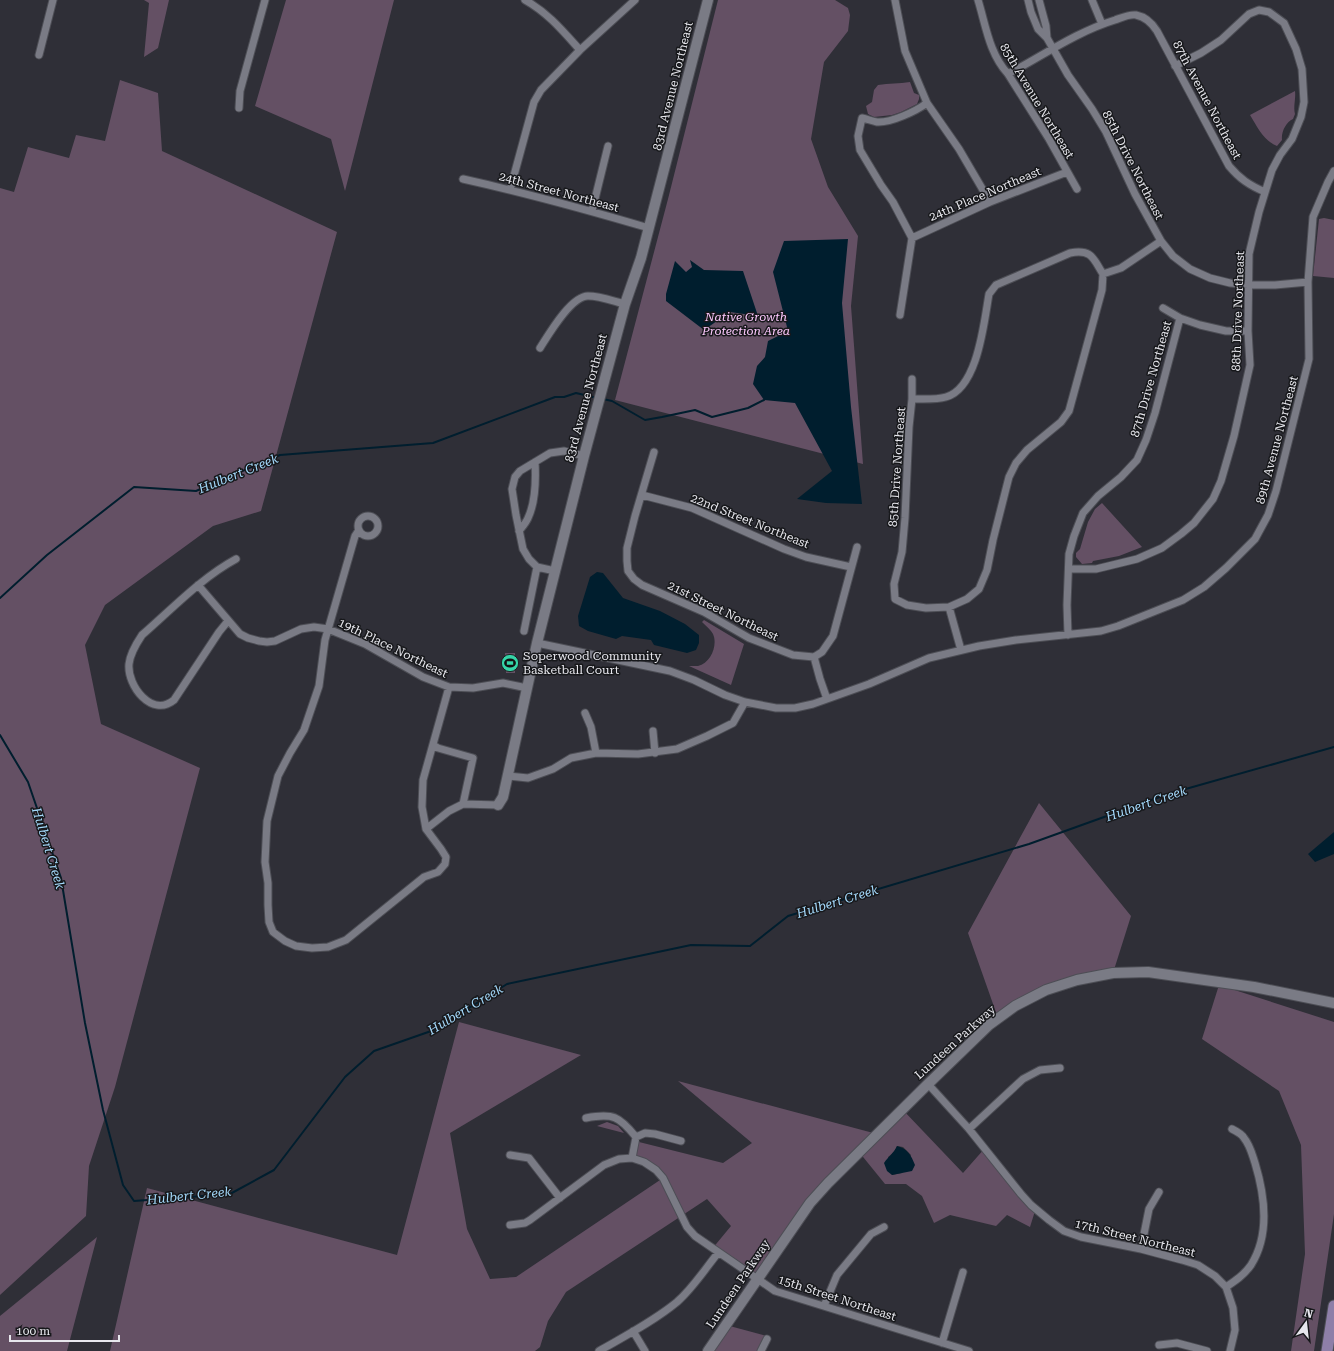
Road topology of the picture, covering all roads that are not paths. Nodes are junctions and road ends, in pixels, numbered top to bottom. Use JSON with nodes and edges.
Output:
{"nodes":[{"id":1,"x":53,"y":0,"type":"edge"},
{"id":2,"x":265,"y":0,"type":"edge"},
{"id":3,"x":525,"y":0,"type":"edge"},
{"id":4,"x":635,"y":0,"type":"edge"},
{"id":5,"x":708,"y":0,"type":"edge"},
{"id":6,"x":895,"y":0,"type":"edge"},
{"id":7,"x":978,"y":0,"type":"edge"},
{"id":8,"x":1028,"y":0,"type":"edge"},
{"id":9,"x":1039,"y":0,"type":"edge"},
{"id":10,"x":1092,"y":0,"type":"edge"},
{"id":11,"x":1102,"y":24,"type":"junction"},
{"id":12,"x":1047,"y":38,"type":"junction"},
{"id":13,"x":1053,"y":49,"type":"junction"},
{"id":14,"x":580,"y":50,"type":"junction"},
{"id":15,"x":39,"y":55,"type":"dead end"},
{"id":16,"x":1175,"y":66,"type":"junction"},
{"id":17,"x":1008,"y":74,"type":"junction"},
{"id":18,"x":927,"y":103,"type":"junction"},
{"id":19,"x":239,"y":108,"type":"dead end"},
{"id":20,"x":608,"y":146,"type":"dead end"},
{"id":21,"x":1334,"y":171,"type":"edge"},
{"id":22,"x":1067,"y":172,"type":"junction"},
{"id":23,"x":463,"y":179,"type":"dead end"},
{"id":24,"x":1077,"y":189,"type":"dead end"},
{"id":25,"x":510,"y":190,"type":"junction"},
{"id":26,"x":1265,"y":192,"type":"junction"},
{"id":27,"x":990,"y":202,"type":"junction"},
{"id":28,"x":592,"y":211,"type":"junction"},
{"id":29,"x":649,"y":228,"type":"junction"},
{"id":30,"x":912,"y":238,"type":"junction"},
{"id":31,"x":1161,"y":241,"type":"junction"},
{"id":32,"x":1103,"y":274,"type":"junction"},
{"id":33,"x":1308,"y":282,"type":"junction"},
{"id":34,"x":1248,"y":285,"type":"junction"},
{"id":35,"x":625,"y":304,"type":"junction"},
{"id":36,"x":1163,"y":308,"type":"dead end"},
{"id":37,"x":900,"y":315,"type":"dead end"},
{"id":38,"x":1180,"y":318,"type":"junction"},
{"id":39,"x":1248,"y":331,"type":"junction"},
{"id":40,"x":540,"y":348,"type":"dead end"},
{"id":41,"x":912,"y":379,"type":"dead end"},
{"id":42,"x":912,"y":399,"type":"junction"},
{"id":43,"x":654,"y":452,"type":"dead end"},
{"id":44,"x":584,"y":456,"type":"junction"},
{"id":45,"x":535,"y":462,"type":"junction"},
{"id":46,"x":642,"y":495,"type":"junction"},
{"id":47,"x":359,"y":530,"type":"dead end"},
{"id":48,"x":519,"y":531,"type":"junction"},
{"id":49,"x":857,"y":547,"type":"dead end"},
{"id":50,"x":236,"y":559,"type":"dead end"},
{"id":51,"x":537,"y":567,"type":"junction"},
{"id":52,"x":851,"y":567,"type":"junction"},
{"id":53,"x":1069,"y":569,"type":"junction"},
{"id":54,"x":555,"y":572,"type":"junction"},
{"id":55,"x":198,"y":585,"type":"junction"},
{"id":56,"x":949,"y":607,"type":"junction"},
{"id":57,"x":228,"y":621,"type":"junction"},
{"id":58,"x":328,"y":629,"type":"junction"},
{"id":59,"x":524,"y":631,"type":"dead end"},
{"id":60,"x":1068,"y":635,"type":"junction"},
{"id":61,"x":537,"y":643,"type":"junction"},
{"id":62,"x":961,"y":650,"type":"junction"},
{"id":63,"x":814,"y":657,"type":"junction"},
{"id":64,"x":449,"y":687,"type":"junction"},
{"id":65,"x":527,"y":688,"type":"junction"},
{"id":66,"x":827,"y":699,"type":"junction"},
{"id":67,"x":745,"y":702,"type":"junction"},
{"id":68,"x":585,"y":713,"type":"dead end"},
{"id":69,"x":653,"y":731,"type":"dead end"},
{"id":70,"x":433,"y":745,"type":"junction"},
{"id":71,"x":596,"y":753,"type":"junction"},
{"id":72,"x":655,"y":753,"type":"junction"},
{"id":73,"x":508,"y":776,"type":"junction"},
{"id":74,"x":463,"y":804,"type":"junction"},
{"id":75,"x":498,"y":805,"type":"joint"},
{"id":76,"x":426,"y":829,"type":"junction"},
{"id":77,"x":1334,"y":1003,"type":"edge"},
{"id":78,"x":1060,"y":1068,"type":"dead end"},
{"id":79,"x":928,"y":1084,"type":"junction"},
{"id":80,"x":586,"y":1118,"type":"dead end"},
{"id":81,"x":969,"y":1129,"type":"junction"},
{"id":82,"x":1232,"y":1129,"type":"dead end"},
{"id":83,"x":636,"y":1137,"type":"junction"},
{"id":84,"x":681,"y":1141,"type":"dead end"},
{"id":85,"x":510,"y":1155,"type":"dead end"},
{"id":86,"x":632,"y":1158,"type":"junction"},
{"id":87,"x":1159,"y":1192,"type":"dead end"},
{"id":88,"x":560,"y":1198,"type":"junction"},
{"id":89,"x":510,"y":1225,"type":"dead end"},
{"id":90,"x":884,"y":1227,"type":"dead end"},
{"id":91,"x":1141,"y":1249,"type":"junction"},
{"id":92,"x":718,"y":1253,"type":"junction"},
{"id":93,"x":963,"y":1272,"type":"dead end"},
{"id":94,"x":757,"y":1280,"type":"junction"},
{"id":95,"x":1226,"y":1287,"type":"junction"},
{"id":96,"x":824,"y":1306,"type":"junction"},
{"id":97,"x":1334,"y":1306,"type":"edge"},
{"id":98,"x":633,"y":1331,"type":"junction"},
{"id":99,"x":767,"y":1339,"type":"dead end"},
{"id":100,"x":942,"y":1343,"type":"junction"},
{"id":101,"x":1159,"y":1345,"type":"dead end"},
{"id":102,"x":645,"y":1350,"type":"edge"},
{"id":103,"x":599,"y":1351,"type":"edge"},
{"id":104,"x":708,"y":1351,"type":"edge"},
{"id":105,"x":761,"y":1351,"type":"edge"},
{"id":106,"x":969,"y":1351,"type":"edge"},
{"id":107,"x":1207,"y":1351,"type":"edge"},
{"id":108,"x":1230,"y":1351,"type":"edge"},
{"id":109,"x":1327,"y":1351,"type":"edge"}],
"edges":[{"from":1,"to":15,"type":"street"},
{"from":2,"to":19,"type":"street"},
{"from":3,"to":14,"type":"street"},
{"from":4,"to":14,"type":"street"},
{"from":5,"to":29,"type":"street","name":"83rd Avenue Northeast"},
{"from":6,"to":18,"type":"street"},
{"from":7,"to":17,"type":"street","name":"85th Avenue Northeast"},
{"from":8,"to":12,"type":"street","name":"85th Drive Northeast"},
{"from":9,"to":12,"type":"street","name":"85th Drive Northeast"},
{"from":10,"to":11,"type":"street"},
{"from":11,"to":13,"type":"street"},
{"from":11,"to":16,"type":"street","name":"87th Avenue Northeast"},
{"from":12,"to":13,"type":"street","name":"85th Drive Northeast"},
{"from":13,"to":17,"type":"street"},
{"from":13,"to":31,"type":"street","name":"85th Drive Northeast"},
{"from":14,"to":25,"type":"street"},
{"from":16,"to":26,"type":"street","name":"87th Avenue Northeast"},
{"from":16,"to":26,"type":"street","name":"88th Drive Northeast"},
{"from":17,"to":22,"type":"street","name":"85th Avenue Northeast"},
{"from":18,"to":27,"type":"street"},
{"from":18,"to":30,"type":"street"},
{"from":20,"to":28,"type":"street"},
{"from":21,"to":33,"type":"street","name":"89th Avenue Northeast"},
{"from":22,"to":24,"type":"street","name":"85th Avenue Northeast"},
{"from":22,"to":27,"type":"street","name":"24th Place Northeast"},
{"from":23,"to":25,"type":"street","name":"24th Street Northeast"},
{"from":25,"to":28,"type":"street","name":"24th Street Northeast"},
{"from":26,"to":34,"type":"street","name":"88th Drive Northeast"},
{"from":27,"to":30,"type":"street","name":"24th Place Northeast"},
{"from":28,"to":29,"type":"street","name":"24th Street Northeast"},
{"from":29,"to":35,"type":"street","name":"83rd Avenue Northeast"},
{"from":30,"to":37,"type":"street"},
{"from":31,"to":32,"type":"street"},
{"from":31,"to":34,"type":"street","name":"85th Drive Northeast"},
{"from":32,"to":42,"type":"street","name":"85th Drive Northeast"},
{"from":32,"to":56,"type":"street","name":"85th Drive Northeast"},
{"from":33,"to":34,"type":"street","name":"85th Drive Northeast"},
{"from":33,"to":60,"type":"street","name":"89th Avenue Northeast"},
{"from":34,"to":39,"type":"street","name":"88th Drive Northeast"},
{"from":35,"to":40,"type":"street"},
{"from":35,"to":44,"type":"street","name":"83rd Avenue Northeast"},
{"from":36,"to":38,"type":"street"},
{"from":38,"to":39,"type":"street"},
{"from":38,"to":53,"type":"street","name":"87th Drive Northeast"},
{"from":39,"to":53,"type":"street","name":"88th Drive Northeast"},
{"from":41,"to":42,"type":"street"},
{"from":42,"to":56,"type":"street","name":"85th Drive Northeast"},
{"from":43,"to":46,"type":"street"},
{"from":44,"to":45,"type":"street"},
{"from":44,"to":54,"type":"street","name":"83rd Avenue Northeast"},
{"from":45,"to":48,"type":"street"},
{"from":45,"to":48,"type":"street"},
{"from":46,"to":52,"type":"street","name":"22nd Street Northeast"},
{"from":46,"to":63,"type":"street","name":"21st Street Northeast"},
{"from":47,"to":58,"type":"street"},
{"from":48,"to":51,"type":"street"},
{"from":49,"to":52,"type":"street"},
{"from":50,"to":55,"type":"street"},
{"from":51,"to":54,"type":"street"},
{"from":51,"to":59,"type":"street"},
{"from":52,"to":63,"type":"street"},
{"from":53,"to":60,"type":"street","name":"87th Drive Northeast"},
{"from":54,"to":61,"type":"street","name":"83rd Avenue Northeast"},
{"from":55,"to":57,"type":"street","name":"19th Place Northeast"},
{"from":55,"to":57,"type":"street"},
{"from":56,"to":62,"type":"street"},
{"from":57,"to":58,"type":"street","name":"19th Place Northeast"},
{"from":58,"to":64,"type":"street","name":"19th Place Northeast"},
{"from":58,"to":76,"type":"street"},
{"from":60,"to":62,"type":"street","name":"89th Avenue Northeast"},
{"from":61,"to":65,"type":"street","name":"83rd Avenue Northeast"},
{"from":61,"to":67,"type":"street","name":"89th Avenue Northeast"},
{"from":62,"to":66,"type":"street","name":"89th Avenue Northeast"},
{"from":63,"to":66,"type":"street"},
{"from":64,"to":65,"type":"street","name":"19th Place Northeast"},
{"from":64,"to":70,"type":"street"},
{"from":65,"to":73,"type":"street","name":"83rd Avenue Northeast"},
{"from":66,"to":67,"type":"street","name":"89th Avenue Northeast"},
{"from":67,"to":72,"type":"street"},
{"from":68,"to":71,"type":"street"},
{"from":69,"to":72,"type":"street"},
{"from":70,"to":74,"type":"street"},
{"from":70,"to":76,"type":"street"},
{"from":71,"to":72,"type":"street"},
{"from":71,"to":73,"type":"street"},
{"from":73,"to":75,"type":"street","name":"83rd Avenue Northeast"},
{"from":74,"to":75,"type":"street"},
{"from":74,"to":76,"type":"street"},
{"from":77,"to":79,"type":"street","name":"Lundeen Parkway"},
{"from":78,"to":81,"type":"street"},
{"from":79,"to":81,"type":"street","name":"17th Street Northeast"},
{"from":79,"to":94,"type":"street","name":"Lundeen Parkway"},
{"from":80,"to":83,"type":"street"},
{"from":81,"to":91,"type":"street","name":"17th Street Northeast"},
{"from":82,"to":95,"type":"street"},
{"from":83,"to":84,"type":"street"},
{"from":83,"to":86,"type":"street"},
{"from":85,"to":88,"type":"street"},
{"from":86,"to":88,"type":"street"},
{"from":86,"to":92,"type":"street","name":"15th Street Northeast"},
{"from":87,"to":91,"type":"street"},
{"from":88,"to":89,"type":"street"},
{"from":90,"to":96,"type":"street"},
{"from":91,"to":95,"type":"street","name":"17th Street Northeast"},
{"from":92,"to":94,"type":"street","name":"15th Street Northeast"},
{"from":92,"to":98,"type":"street"},
{"from":93,"to":100,"type":"street"},
{"from":94,"to":96,"type":"street","name":"15th Street Northeast"},
{"from":94,"to":104,"type":"street","name":"Lundeen Parkway"},
{"from":95,"to":108,"type":"street"},
{"from":96,"to":100,"type":"street","name":"15th Street Northeast"},
{"from":97,"to":109,"type":"main road"},
{"from":98,"to":102,"type":"street"},
{"from":98,"to":103,"type":"street"},
{"from":99,"to":105,"type":"street"},
{"from":100,"to":106,"type":"street","name":"15th Street Northeast"},
{"from":101,"to":107,"type":"street"}]}
